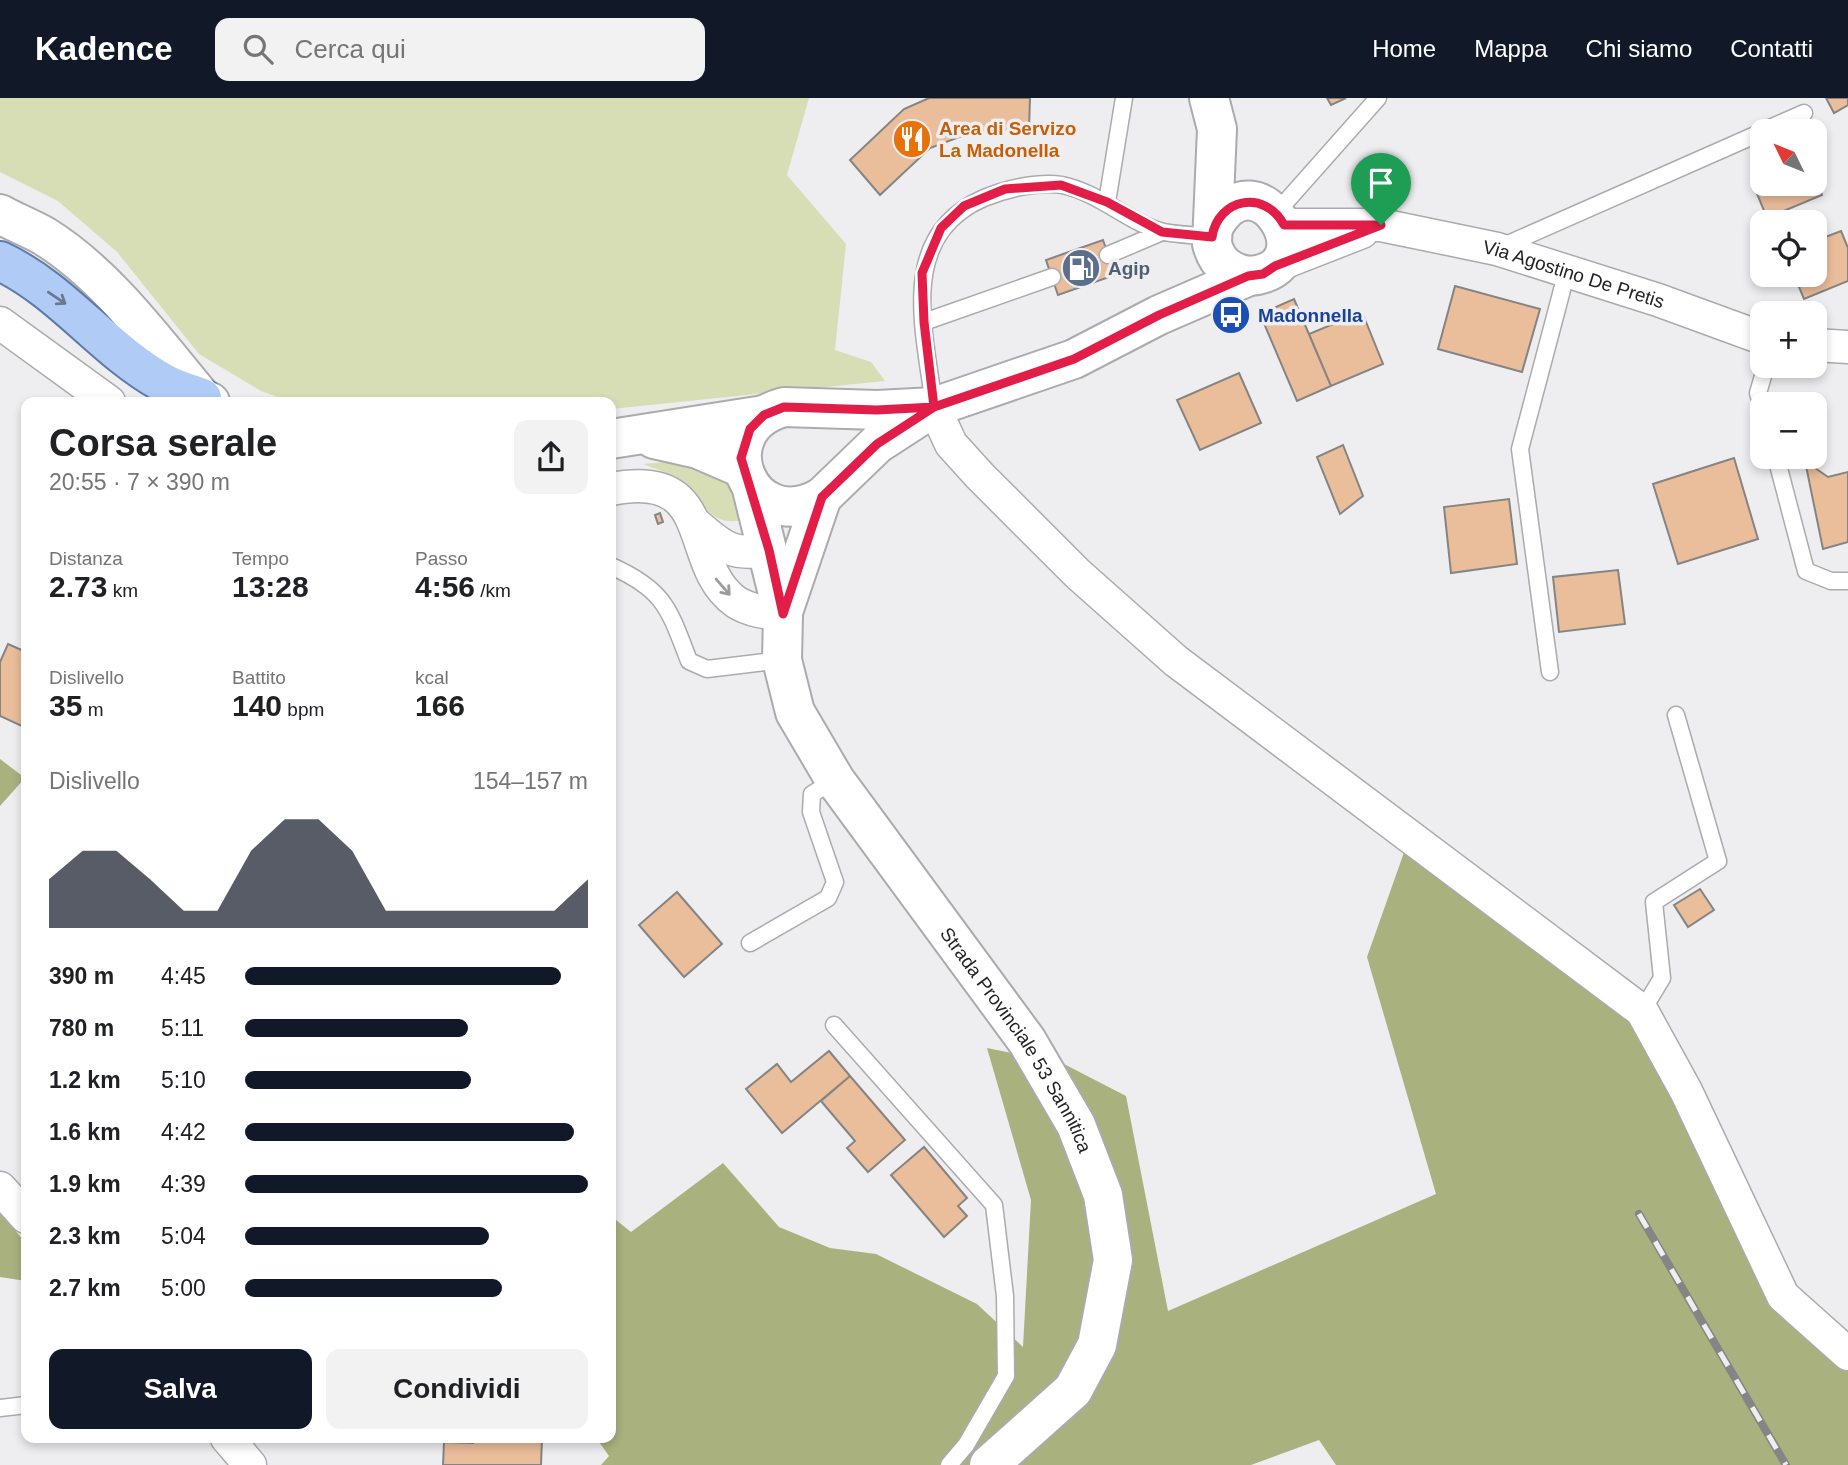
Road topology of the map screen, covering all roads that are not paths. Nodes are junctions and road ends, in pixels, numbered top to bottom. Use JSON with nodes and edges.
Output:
{"nodes":[{"id":1,"x":1124,"y":98,"type":"edge"},
{"id":2,"x":1378,"y":98,"type":"edge"},
{"id":3,"x":1804,"y":113,"type":"dead end"},
{"id":4,"x":1213,"y":114,"type":"edge"},
{"id":5,"x":1790,"y":119,"type":"edge"},
{"id":6,"x":1750,"y":137,"type":"edge"},
{"id":7,"x":1107,"y":202,"type":"junction"},
{"id":8,"x":1275,"y":214,"type":"junction"},
{"id":9,"x":0,"y":215,"type":"edge"},
{"id":10,"x":1381,"y":225,"type":"junction"},
{"id":11,"x":1162,"y":232,"type":"junction"},
{"id":12,"x":1214,"y":237,"type":"junction"},
{"id":13,"x":1497,"y":249,"type":"junction"},
{"id":14,"x":1108,"y":255,"type":"dead end"},
{"id":15,"x":0,"y":261,"type":"edge"},
{"id":16,"x":1262,"y":271,"type":"junction"},
{"id":17,"x":1567,"y":271,"type":"junction"},
{"id":18,"x":1052,"y":277,"type":"dead end"},
{"id":19,"x":1159,"y":315,"type":"junction"},
{"id":20,"x":924,"y":322,"type":"junction"},
{"id":21,"x":0,"y":323,"type":"edge"},
{"id":22,"x":1750,"y":334,"type":"edge"},
{"id":23,"x":1827,"y":346,"type":"edge"},
{"id":24,"x":1848,"y":347,"type":"edge"},
{"id":25,"x":102,"y":397,"type":"edge"},
{"id":26,"x":198,"y":397,"type":"edge"},
{"id":27,"x":203,"y":397,"type":"edge"},
{"id":28,"x":934,"y":407,"type":"junction"},
{"id":29,"x":805,"y":408,"type":"junction"},
{"id":30,"x":764,"y":415,"type":"junction"},
{"id":31,"x":624,"y":437,"type":"edge"},
{"id":32,"x":1779,"y":469,"type":"edge"},
{"id":33,"x":747,"y":478,"type":"junction"},
{"id":34,"x":616,"y":488,"type":"edge"},
{"id":35,"x":829,"y":489,"type":"junction"},
{"id":36,"x":696,"y":525,"type":"junction"},
{"id":37,"x":769,"y":550,"type":"junction"},
{"id":38,"x":616,"y":568,"type":"edge"},
{"id":39,"x":1848,"y":581,"type":"edge"},
{"id":40,"x":783,"y":614,"type":"junction"},
{"id":41,"x":782,"y":660,"type":"junction"},
{"id":42,"x":1550,"y":672,"type":"dead end"},
{"id":43,"x":1676,"y":715,"type":"dead end"},
{"id":44,"x":835,"y":780,"type":"junction"},
{"id":45,"x":750,"y":943,"type":"dead end"},
{"id":46,"x":1642,"y":1011,"type":"junction"},
{"id":47,"x":834,"y":1025,"type":"dead end"},
{"id":48,"x":0,"y":1188,"type":"edge"},
{"id":49,"x":21,"y":1211,"type":"edge"},
{"id":50,"x":1848,"y":1354,"type":"edge"},
{"id":51,"x":21,"y":1406,"type":"edge"},
{"id":52,"x":0,"y":1408,"type":"edge"},
{"id":53,"x":231,"y":1443,"type":"edge"},
{"id":54,"x":250,"y":1465,"type":"edge"},
{"id":55,"x":949,"y":1465,"type":"edge"},
{"id":56,"x":989,"y":1465,"type":"edge"}],
"edges":[{"from":1,"to":7,"type":"lane"},
{"from":2,"to":8,"type":"lane"},
{"from":3,"to":5,"type":"lane"},
{"from":4,"to":8,"type":"main road"},
{"from":4,"to":12,"type":"main road"},
{"from":6,"to":13,"type":"lane"},
{"from":7,"to":11,"type":"lane"},
{"from":7,"to":20,"type":"lane"},
{"from":8,"to":10,"type":"street","name":"Via Agostino De Pretis"},
{"from":8,"to":12,"type":"main road","name":"Strada Provinciale 53 Sannitica"},
{"from":8,"to":16,"type":"main road"},
{"from":9,"to":27,"type":"main road"},
{"from":10,"to":13,"type":"street","name":"Via Agostino De Pretis"},
{"from":10,"to":16,"type":"street"},
{"from":11,"to":12,"type":"lane"},
{"from":11,"to":14,"type":"lane"},
{"from":12,"to":16,"type":"main road"},
{"from":12,"to":19,"type":"main road","name":"Strada Provinciale 53 Sannitica"},
{"from":13,"to":17,"type":"street","name":"Via Agostino De Pretis"},
{"from":15,"to":26,"type":"main road","one_way":true},
{"from":16,"to":19,"type":"main road","name":"Strada Provinciale 53 Sannitica"},
{"from":17,"to":22,"type":"street","name":"Via Agostino De Pretis"},
{"from":17,"to":42,"type":"lane"},
{"from":18,"to":20,"type":"lane"},
{"from":19,"to":28,"type":"main road","name":"Strada Provinciale 53 Sannitica"},
{"from":20,"to":28,"type":"lane"},
{"from":21,"to":25,"type":"street"},
{"from":23,"to":24,"type":"street"},
{"from":28,"to":29,"type":"main road","name":"Strada Provinciale 53 Sannitica"},
{"from":28,"to":35,"type":"main road","name":"Strada Provinciale 53 Sannitica"},
{"from":28,"to":46,"type":"street"},
{"from":29,"to":30,"type":"main road","name":"Strada Provinciale 53 Sannitica"},
{"from":29,"to":35,"type":"main road","name":"Strada Provinciale 53 Sannitica"},
{"from":30,"to":31,"type":"main road"},
{"from":30,"to":33,"type":"main road","name":"Strada Provinciale 53 Sannitica"},
{"from":31,"to":33,"type":"main road"},
{"from":32,"to":39,"type":"lane"},
{"from":33,"to":35,"type":"main road","name":"Strada Provinciale 53 Sannitica"},
{"from":33,"to":37,"type":"main road","name":"Strada Provinciale 53 Sannitica"},
{"from":34,"to":36,"type":"street"},
{"from":35,"to":40,"type":"main road","name":"Strada Provinciale 53 Sannitica"},
{"from":36,"to":37,"type":"street"},
{"from":36,"to":40,"type":"street","one_way":true},
{"from":37,"to":40,"type":"main road","name":"Strada Provinciale 53 Sannitica"},
{"from":38,"to":41,"type":"lane"},
{"from":40,"to":41,"type":"main road","name":"Strada Provinciale 53 Sannitica"},
{"from":41,"to":44,"type":"main road","name":"Strada Provinciale 53 Sannitica"},
{"from":43,"to":46,"type":"lane"},
{"from":44,"to":45,"type":"lane"},
{"from":44,"to":56,"type":"main road","name":"Strada Provinciale 53 Sannitica"},
{"from":46,"to":50,"type":"street"},
{"from":47,"to":55,"type":"lane"},
{"from":48,"to":49,"type":"street"},
{"from":51,"to":52,"type":"lane"},
{"from":53,"to":54,"type":"street"}]}
